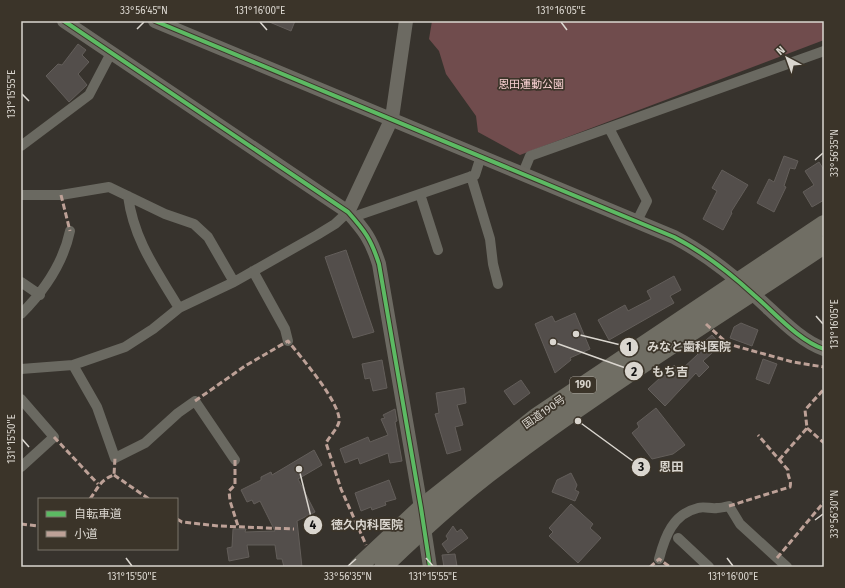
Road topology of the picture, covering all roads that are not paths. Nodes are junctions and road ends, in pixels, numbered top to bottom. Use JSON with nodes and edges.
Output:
{"nodes":[{"id":1,"x":64,"y":21,"type":"edge"},
{"id":2,"x":155,"y":21,"type":"edge"},
{"id":3,"x":406,"y":21,"type":"edge"},
{"id":4,"x":824,"y":51,"type":"edge"},
{"id":5,"x":111,"y":53,"type":"junction"},
{"id":6,"x":392,"y":118,"type":"junction"},
{"id":7,"x":609,"y":128,"type":"junction"},
{"id":8,"x":21,"y":146,"type":"edge"},
{"id":9,"x":481,"y":156,"type":"junction"},
{"id":10,"x":523,"y":172,"type":"junction"},
{"id":11,"x":471,"y":176,"type":"junction"},
{"id":12,"x":420,"y":194,"type":"junction"},
{"id":13,"x":21,"y":195,"type":"edge"},
{"id":14,"x":128,"y":196,"type":"junction"},
{"id":15,"x":350,"y":215,"type":"junction"},
{"id":16,"x":637,"y":221,"type":"junction"},
{"id":17,"x":824,"y":224,"type":"edge"},
{"id":18,"x":70,"y":231,"type":"dead end"},
{"id":19,"x":824,"y":245,"type":"edge"},
{"id":20,"x":438,"y":250,"type":"dead end"},
{"id":21,"x":253,"y":271,"type":"junction"},
{"id":22,"x":737,"y":281,"type":"junction"},
{"id":23,"x":21,"y":282,"type":"edge"},
{"id":24,"x":234,"y":282,"type":"junction"},
{"id":25,"x":498,"y":284,"type":"dead end"},
{"id":26,"x":752,"y":293,"type":"junction"},
{"id":27,"x":40,"y":296,"type":"junction"},
{"id":28,"x":179,"y":308,"type":"junction"},
{"id":29,"x":21,"y":314,"type":"edge"},
{"id":30,"x":288,"y":341,"type":"dead end"},
{"id":31,"x":824,"y":349,"type":"edge"},
{"id":32,"x":73,"y":365,"type":"junction"},
{"id":33,"x":21,"y":369,"type":"edge"},
{"id":34,"x":21,"y":399,"type":"edge"},
{"id":35,"x":235,"y":460,"type":"dead end"},
{"id":36,"x":21,"y":467,"type":"edge"},
{"id":37,"x":421,"y":508,"type":"junction"},
{"id":38,"x":424,"y":529,"type":"junction"},
{"id":39,"x":678,"y":538,"type":"dead end"},
{"id":40,"x":659,"y":559,"type":"dead end"},
{"id":41,"x":780,"y":565,"type":"edge"},
{"id":42,"x":358,"y":567,"type":"edge"},
{"id":43,"x":383,"y":567,"type":"edge"},
{"id":44,"x":430,"y":567,"type":"edge"},
{"id":45,"x":709,"y":567,"type":"edge"}],
"edges":[{"from":1,"to":5,"type":"street"},
{"from":2,"to":6,"type":"street"},
{"from":3,"to":6,"type":"street"},
{"from":4,"to":7,"type":"street"},
{"from":5,"to":8,"type":"street"},
{"from":5,"to":15,"type":"street"},
{"from":6,"to":9,"type":"street"},
{"from":6,"to":15,"type":"street"},
{"from":7,"to":10,"type":"street"},
{"from":7,"to":16,"type":"street"},
{"from":9,"to":10,"type":"street"},
{"from":9,"to":11,"type":"street"},
{"from":10,"to":16,"type":"street"},
{"from":11,"to":12,"type":"street"},
{"from":11,"to":25,"type":"street"},
{"from":12,"to":15,"type":"street"},
{"from":12,"to":20,"type":"street"},
{"from":13,"to":14,"type":"street"},
{"from":14,"to":24,"type":"street"},
{"from":14,"to":28,"type":"street"},
{"from":15,"to":21,"type":"street"},
{"from":15,"to":37,"type":"street"},
{"from":16,"to":22,"type":"street"},
{"from":17,"to":22,"type":"highway","name":"国道190号","number":"190"},
{"from":18,"to":27,"type":"street"},
{"from":19,"to":26,"type":"highway","name":"国道190号","number":"190"},
{"from":21,"to":24,"type":"street"},
{"from":21,"to":30,"type":"street"},
{"from":22,"to":26,"type":"street"},
{"from":22,"to":37,"type":"highway","name":"国道190号","number":"190"},
{"from":23,"to":27,"type":"street"},
{"from":24,"to":28,"type":"street"},
{"from":26,"to":31,"type":"street"},
{"from":26,"to":38,"type":"highway","name":"国道190号","number":"190"},
{"from":27,"to":29,"type":"street"},
{"from":28,"to":32,"type":"street"},
{"from":32,"to":33,"type":"street"},
{"from":32,"to":35,"type":"street"},
{"from":34,"to":36,"type":"street"},
{"from":37,"to":38,"type":"street"},
{"from":37,"to":42,"type":"highway","name":"国道190号","number":"190"},
{"from":38,"to":43,"type":"highway","name":"国道190号","number":"190"},
{"from":38,"to":44,"type":"street"},
{"from":39,"to":45,"type":"street"},
{"from":40,"to":41,"type":"street"}]}
